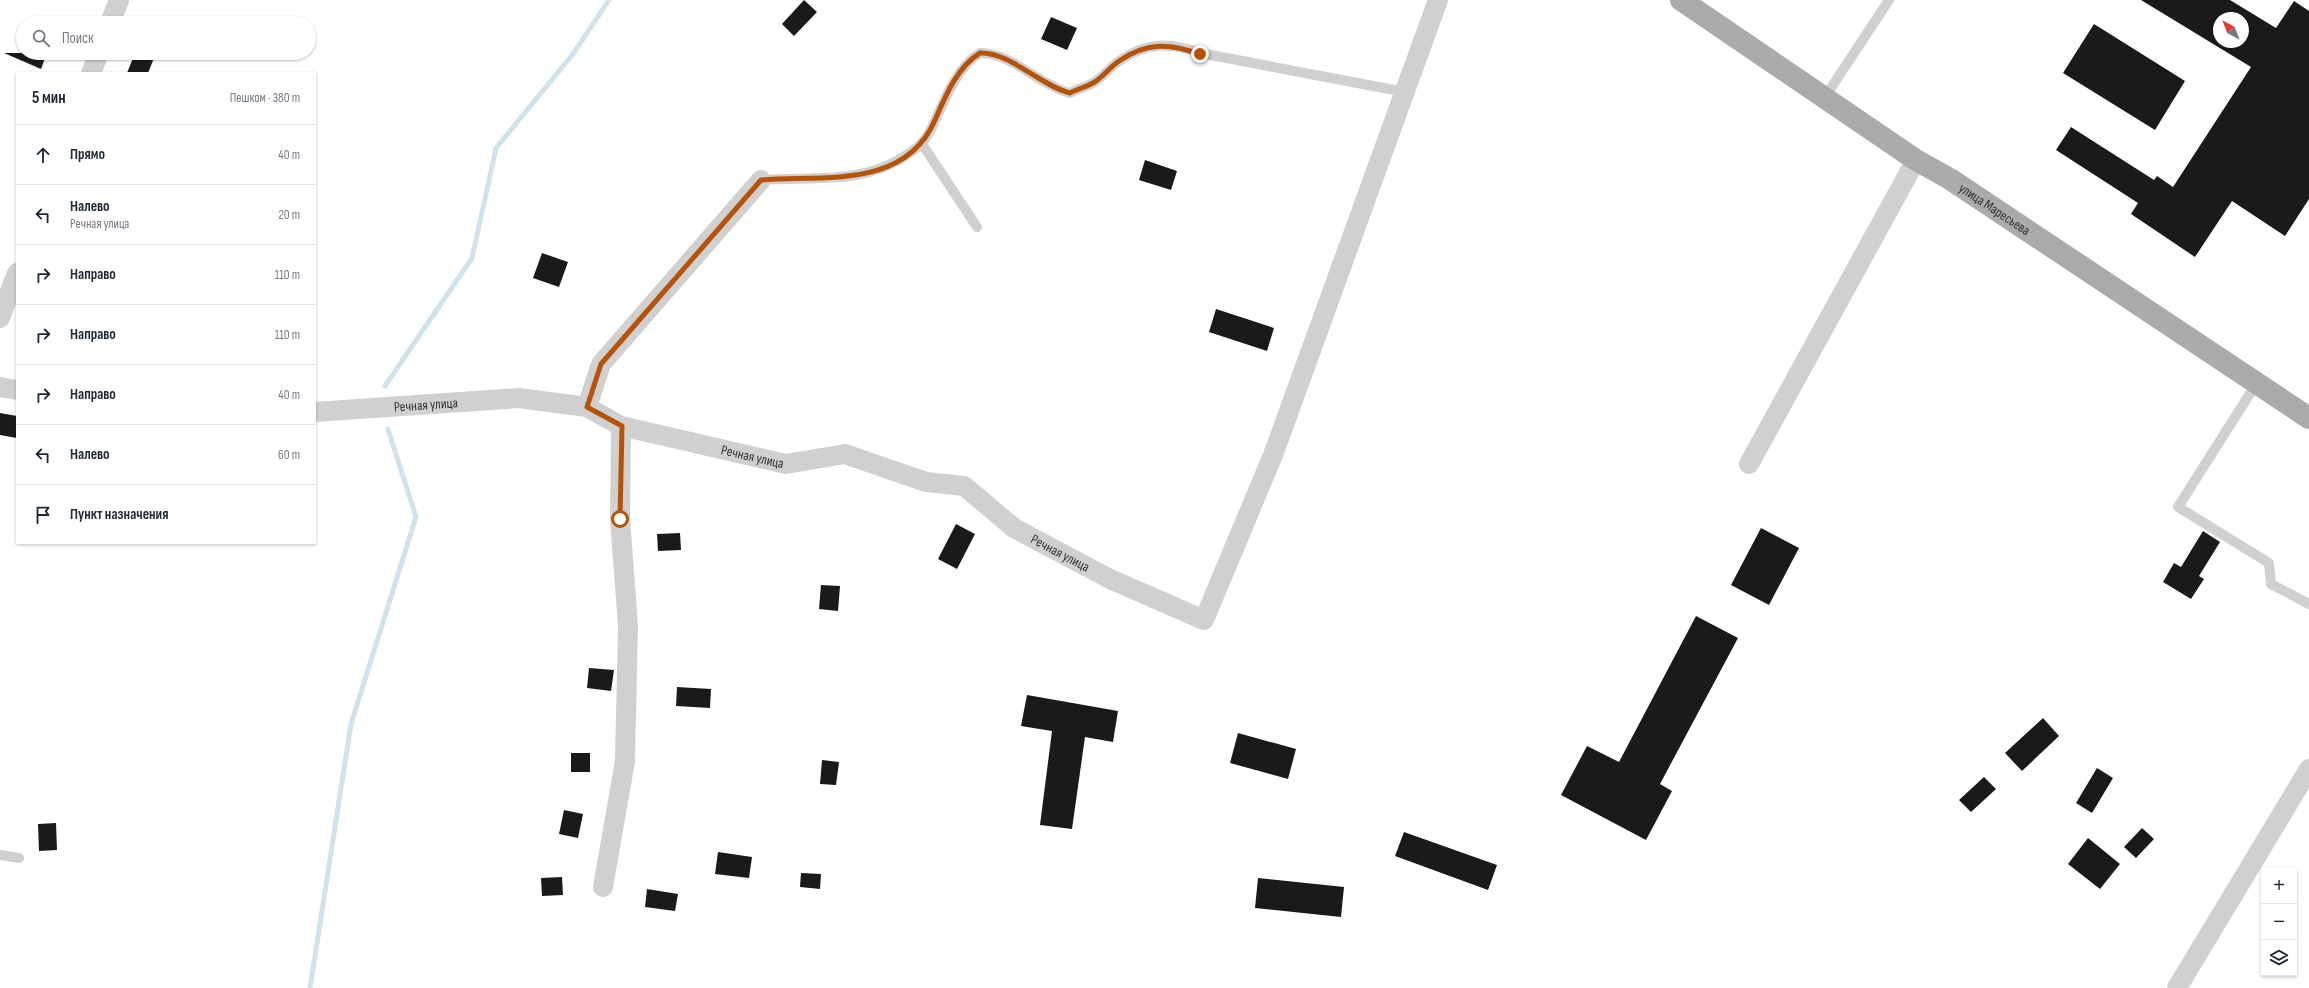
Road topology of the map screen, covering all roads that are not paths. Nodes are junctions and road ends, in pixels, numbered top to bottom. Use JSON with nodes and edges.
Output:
{"nodes":[{"id":1,"x":119,"y":0,"type":"edge"},
{"id":2,"x":1438,"y":0,"type":"edge"},
{"id":3,"x":1681,"y":0,"type":"edge"},
{"id":4,"x":1889,"y":0,"type":"edge"},
{"id":5,"x":113,"y":16,"type":"edge"},
{"id":6,"x":96,"y":60,"type":"edge"},
{"id":7,"x":91,"y":72,"type":"edge"},
{"id":8,"x":1405,"y":92,"type":"junction"},
{"id":9,"x":1825,"y":97,"type":"junction"},
{"id":10,"x":922,"y":144,"type":"junction"},
{"id":11,"x":1916,"y":160,"type":"junction"},
{"id":12,"x":761,"y":180,"type":"joint"},
{"id":13,"x":978,"y":228,"type":"dead end"},
{"id":14,"x":16,"y":276,"type":"edge"},
{"id":15,"x":0,"y":318,"type":"edge"},
{"id":16,"x":2256,"y":384,"type":"junction"},
{"id":17,"x":0,"y":387,"type":"edge"},
{"id":18,"x":16,"y":390,"type":"edge"},
{"id":19,"x":587,"y":407,"type":"junction"},
{"id":20,"x":316,"y":412,"type":"edge"},
{"id":21,"x":2309,"y":418,"type":"edge"},
{"id":22,"x":622,"y":426,"type":"junction"},
{"id":23,"x":1749,"y":464,"type":"dead end"},
{"id":24,"x":2309,"y":604,"type":"edge"},
{"id":25,"x":2309,"y":769,"type":"edge"},
{"id":26,"x":0,"y":855,"type":"edge"},
{"id":27,"x":19,"y":858,"type":"dead end"},
{"id":28,"x":603,"y":887,"type":"dead end"},
{"id":29,"x":2177,"y":988,"type":"edge"}],
"edges":[{"from":1,"to":5,"type":"street"},
{"from":2,"to":8,"type":"street"},
{"from":3,"to":9,"type":"main road","name":"улица Маресьева"},
{"from":4,"to":9,"type":"lane"},
{"from":6,"to":7,"type":"street"},
{"from":8,"to":10,"type":"lane"},
{"from":8,"to":22,"type":"street","name":"Речная улица"},
{"from":9,"to":11,"type":"main road","name":"улица Маресьева"},
{"from":10,"to":12,"type":"lane"},
{"from":10,"to":13,"type":"lane"},
{"from":11,"to":16,"type":"main road","name":"улица Маресьева"},
{"from":11,"to":23,"type":"street"},
{"from":12,"to":19,"type":"street"},
{"from":14,"to":15,"type":"street"},
{"from":16,"to":21,"type":"main road","name":"улица Маресьева"},
{"from":16,"to":24,"type":"lane"},
{"from":17,"to":18,"type":"street"},
{"from":19,"to":20,"type":"street","name":"Речная улица"},
{"from":19,"to":22,"type":"street","name":"Речная улица"},
{"from":22,"to":28,"type":"street"},
{"from":25,"to":29,"type":"street"},
{"from":26,"to":27,"type":"lane"}]}
